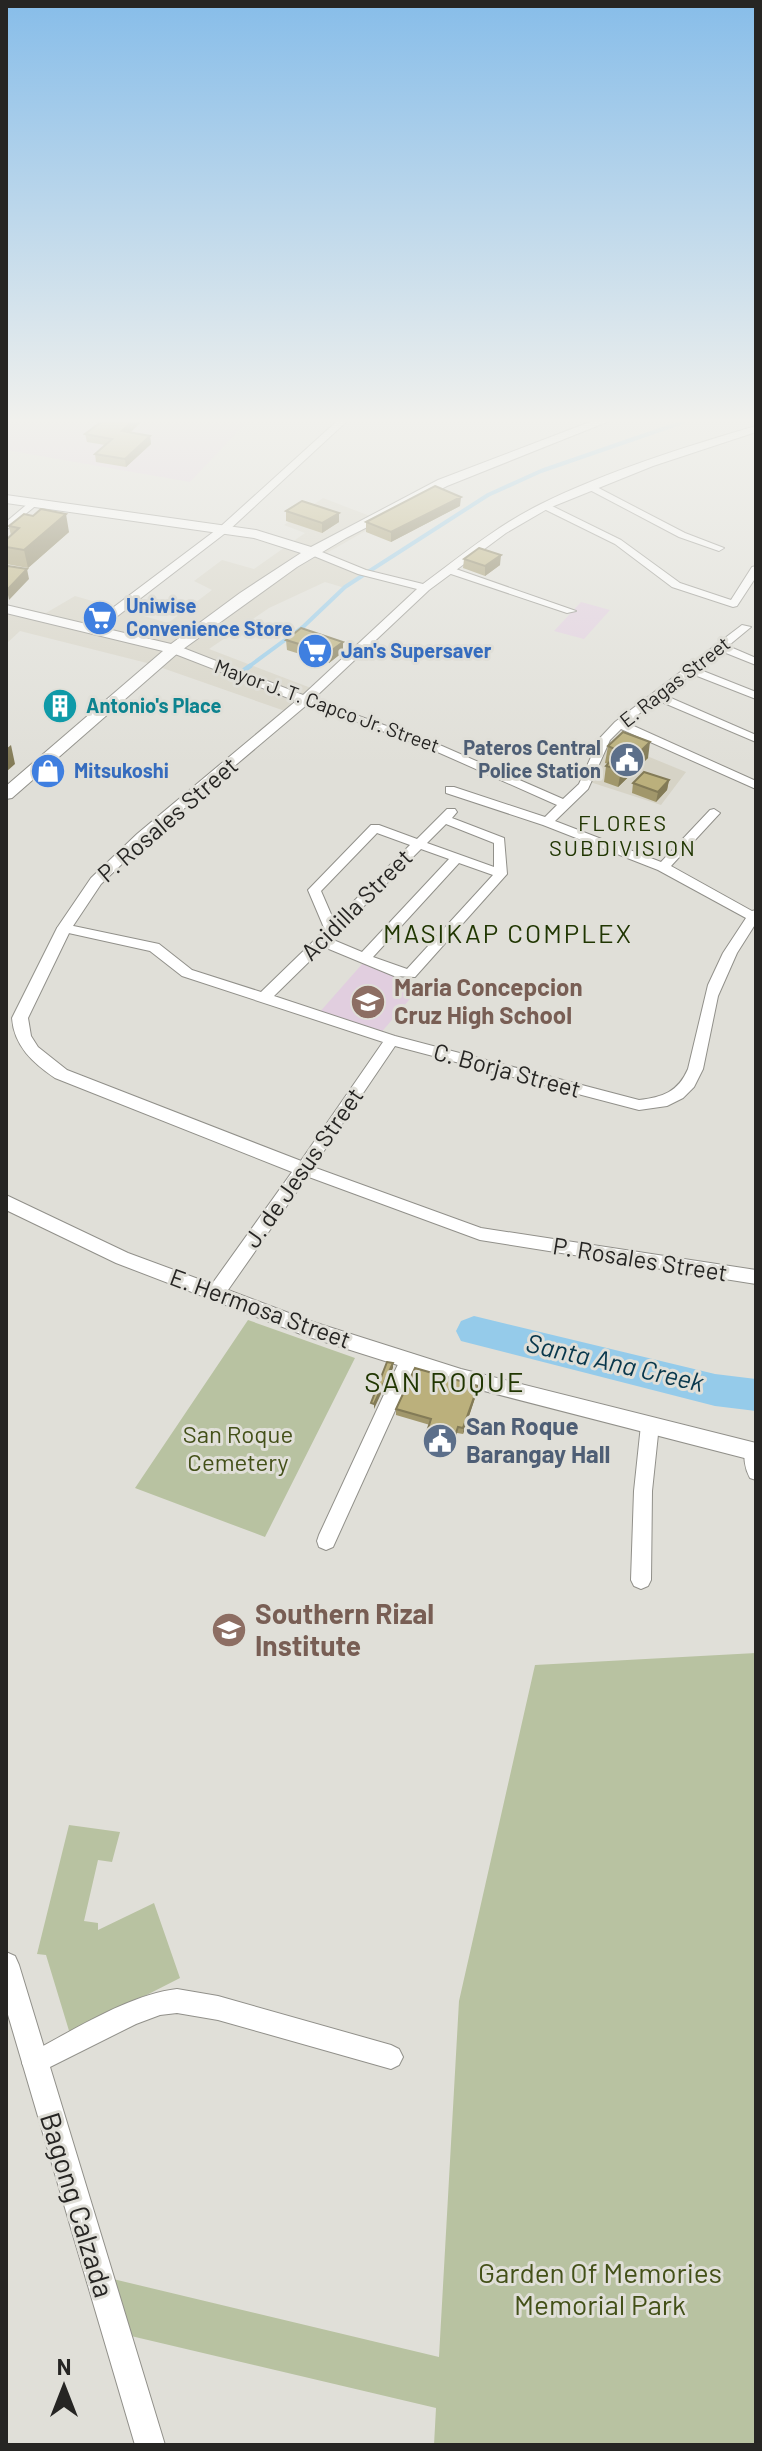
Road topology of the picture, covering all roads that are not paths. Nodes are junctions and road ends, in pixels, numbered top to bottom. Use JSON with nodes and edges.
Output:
{"nodes":[{"id":1,"x":214,"y":536,"type":"edge"},
{"id":2,"x":264,"y":536,"type":"edge"},
{"id":3,"x":342,"y":536,"type":"edge"},
{"id":4,"x":495,"y":536,"type":"edge"},
{"id":5,"x":607,"y":536,"type":"edge"},
{"id":6,"x":686,"y":536,"type":"edge"},
{"id":7,"x":719,"y":548,"type":"dead end"},
{"id":8,"x":313,"y":552,"type":"junction"},
{"id":9,"x":756,"y":569,"type":"edge"},
{"id":10,"x":449,"y":570,"type":"junction"},
{"id":11,"x":425,"y":588,"type":"junction"},
{"id":12,"x":733,"y":604,"type":"junction"},
{"id":13,"x":6,"y":609,"type":"edge"},
{"id":14,"x":571,"y":611,"type":"dead end"},
{"id":15,"x":742,"y":624,"type":"edge"},
{"id":16,"x":94,"y":628,"type":"junction"},
{"id":17,"x":721,"y":647,"type":"junction"},
{"id":18,"x":174,"y":649,"type":"junction"},
{"id":19,"x":756,"y":662,"type":"edge"},
{"id":20,"x":692,"y":670,"type":"junction"},
{"id":21,"x":657,"y":696,"type":"junction"},
{"id":22,"x":756,"y":696,"type":"edge"},
{"id":23,"x":305,"y":700,"type":"junction"},
{"id":24,"x":619,"y":724,"type":"junction"},
{"id":25,"x":756,"y":739,"type":"edge"},
{"id":26,"x":755,"y":784,"type":"edge"},
{"id":27,"x":450,"y":790,"type":"dead end"},
{"id":28,"x":6,"y":794,"type":"edge"},
{"id":29,"x":566,"y":805,"type":"junction"},
{"id":30,"x":714,"y":813,"type":"dead end"},
{"id":31,"x":547,"y":822,"type":"junction"},
{"id":32,"x":418,"y":844,"type":"junction"},
{"id":33,"x":457,"y":858,"type":"junction"},
{"id":34,"x":663,"y":867,"type":"junction"},
{"id":35,"x":501,"y":874,"type":"junction"},
{"id":36,"x":754,"y":916,"type":"edge"},
{"id":37,"x":64,"y":928,"type":"junction"},
{"id":38,"x":331,"y":929,"type":"junction"},
{"id":39,"x":320,"y":940,"type":"junction"},
{"id":40,"x":364,"y":958,"type":"junction"},
{"id":41,"x":263,"y":999,"type":"junction"},
{"id":42,"x":392,"y":1040,"type":"junction"},
{"id":43,"x":303,"y":1169,"type":"junction"},
{"id":44,"x":6,"y":1202,"type":"edge"},
{"id":45,"x":756,"y":1277,"type":"edge"},
{"id":46,"x":215,"y":1294,"type":"junction"},
{"id":47,"x":409,"y":1360,"type":"junction"},
{"id":48,"x":650,"y":1425,"type":"junction"},
{"id":49,"x":754,"y":1451,"type":"edge"},
{"id":50,"x":756,"y":1472,"type":"edge"},
{"id":51,"x":326,"y":1541,"type":"dead end"},
{"id":52,"x":641,"y":1580,"type":"dead end"},
{"id":53,"x":6,"y":1965,"type":"edge"},
{"id":54,"x":391,"y":2057,"type":"dead end"},
{"id":55,"x":34,"y":2063,"type":"junction"},
{"id":56,"x":150,"y":2445,"type":"edge"}],
"edges":[{"from":1,"to":16,"type":"street"},
{"from":2,"to":8,"type":"main road"},
{"from":3,"to":8,"type":"main road"},
{"from":4,"to":10,"type":"street","name":"P. Rosales Street"},
{"from":5,"to":12,"type":"street","name":"E. Ragas Street"},
{"from":6,"to":7,"type":"street"},
{"from":8,"to":11,"type":"street"},
{"from":8,"to":18,"type":"main road"},
{"from":9,"to":12,"type":"street"},
{"from":10,"to":11,"type":"street","name":"P. Rosales Street"},
{"from":10,"to":14,"type":"street"},
{"from":11,"to":23,"type":"street","name":"P. Rosales Street"},
{"from":12,"to":15,"type":"street","name":"E. Ragas Street"},
{"from":13,"to":16,"type":"main road"},
{"from":15,"to":17,"type":"street","name":"E. Ragas Street"},
{"from":16,"to":18,"type":"main road"},
{"from":17,"to":19,"type":"street"},
{"from":17,"to":20,"type":"street","name":"E. Ragas Street"},
{"from":18,"to":23,"type":"street","name":"Mayor J. T. Capco Jr. Street"},
{"from":18,"to":28,"type":"main road"},
{"from":20,"to":21,"type":"street","name":"E. Ragas Street"},
{"from":20,"to":22,"type":"street"},
{"from":21,"to":24,"type":"street","name":"E. Ragas Street"},
{"from":21,"to":25,"type":"street"},
{"from":23,"to":29,"type":"street","name":"Mayor J. T. Capco Jr. Street"},
{"from":23,"to":37,"type":"street","name":"P. Rosales Street"},
{"from":24,"to":26,"type":"street"},
{"from":24,"to":29,"type":"street","name":"E. Ragas Street"},
{"from":27,"to":31,"type":"street"},
{"from":29,"to":31,"type":"street","name":"E. Ragas Street"},
{"from":30,"to":34,"type":"street"},
{"from":31,"to":34,"type":"street"},
{"from":32,"to":33,"type":"street"},
{"from":32,"to":35,"type":"street","name":"Acidilla Street"},
{"from":32,"to":38,"type":"street","name":"Acidilla Street"},
{"from":32,"to":38,"type":"street"},
{"from":33,"to":35,"type":"street"},
{"from":33,"to":40,"type":"street"},
{"from":34,"to":36,"type":"street"},
{"from":35,"to":40,"type":"street"},
{"from":36,"to":42,"type":"street","name":"C. Borja Street"},
{"from":37,"to":41,"type":"street","name":"C. Borja Street"},
{"from":37,"to":43,"type":"street","name":"P. Rosales Street"},
{"from":38,"to":39,"type":"street","name":"Acidilla Street"},
{"from":39,"to":40,"type":"street"},
{"from":39,"to":41,"type":"street","name":"Acidilla Street"},
{"from":41,"to":42,"type":"street","name":"C. Borja Street"},
{"from":42,"to":43,"type":"street","name":"J. de Jesus Street"},
{"from":43,"to":45,"type":"street","name":"P. Rosales Street"},
{"from":43,"to":46,"type":"street","name":"J. de Jesus Street"},
{"from":44,"to":46,"type":"street","name":"E. Hermosa Street"},
{"from":46,"to":47,"type":"street","name":"E. Hermosa Street"},
{"from":47,"to":48,"type":"street","name":"E. Hermosa Street"},
{"from":47,"to":51,"type":"street"},
{"from":48,"to":49,"type":"street","name":"E. Hermosa Street"},
{"from":48,"to":52,"type":"street"},
{"from":49,"to":50,"type":"street"},
{"from":53,"to":55,"type":"street","name":"Bagong Calzada"},
{"from":54,"to":55,"type":"street"},
{"from":55,"to":56,"type":"street","name":"Bagong Calzada"}]}
